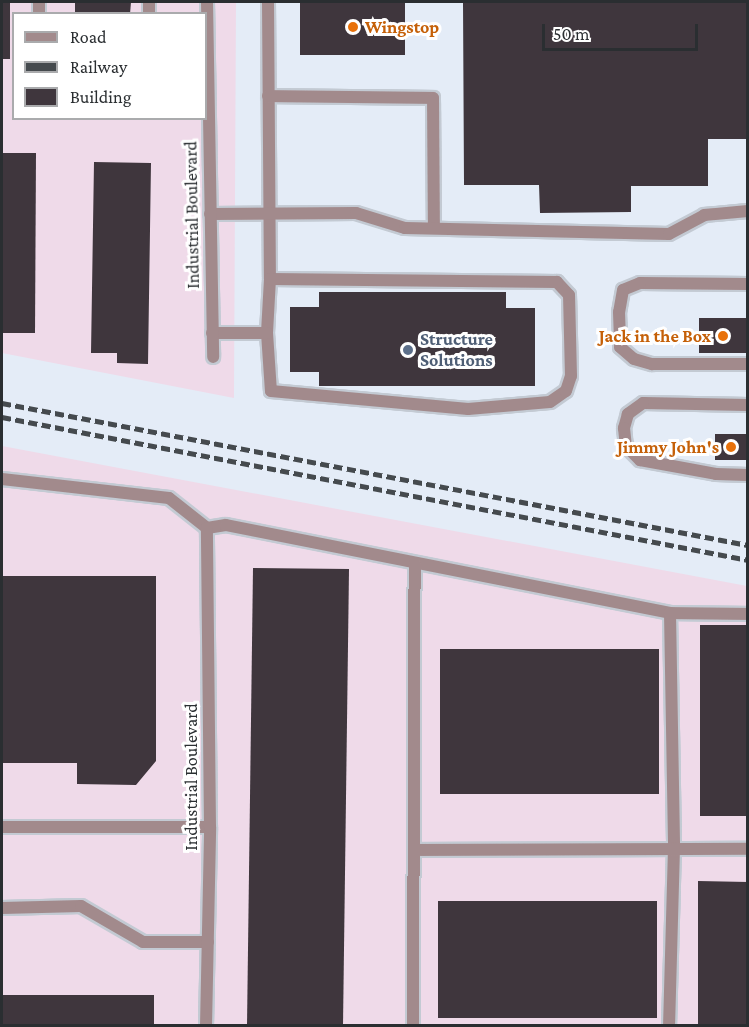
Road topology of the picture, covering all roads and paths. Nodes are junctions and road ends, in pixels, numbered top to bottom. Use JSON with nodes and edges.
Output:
{"nodes":[{"id":1,"x":207,"y":2,"type":"edge"},
{"id":2,"x":268,"y":2,"type":"edge"},
{"id":3,"x":268,"y":96,"type":"junction"},
{"id":4,"x":747,"y":211,"type":"edge"},
{"id":5,"x":268,"y":212,"type":"junction"},
{"id":6,"x":210,"y":214,"type":"junction"},
{"id":7,"x":434,"y":228,"type":"junction"},
{"id":8,"x":270,"y":279,"type":"junction"},
{"id":9,"x":747,"y":284,"type":"edge"},
{"id":10,"x":213,"y":333,"type":"junction"},
{"id":11,"x":267,"y":333,"type":"junction"},
{"id":12,"x":213,"y":357,"type":"dead end"},
{"id":13,"x":747,"y":364,"type":"edge"},
{"id":14,"x":747,"y":405,"type":"edge"},
{"id":15,"x":747,"y":475,"type":"edge"},
{"id":16,"x":2,"y":479,"type":"edge"},
{"id":17,"x":207,"y":528,"type":"junction"},
{"id":18,"x":415,"y":563,"type":"junction"},
{"id":19,"x":670,"y":613,"type":"junction"},
{"id":20,"x":747,"y":614,"type":"edge"},
{"id":21,"x":2,"y":827,"type":"edge"},
{"id":22,"x":210,"y":827,"type":"junction"},
{"id":23,"x":674,"y":848,"type":"junction"},
{"id":24,"x":747,"y":849,"type":"edge"},
{"id":25,"x":414,"y":850,"type":"junction"},
{"id":26,"x":2,"y":908,"type":"edge"},
{"id":27,"x":208,"y":942,"type":"junction"},
{"id":28,"x":206,"y":1026,"type":"edge"},
{"id":29,"x":413,"y":1026,"type":"edge"},
{"id":30,"x":669,"y":1026,"type":"edge"}],
"edges":[{"from":1,"to":6,"type":"street","name":"Industrial Boulevard"},
{"from":2,"to":3,"type":"street"},
{"from":3,"to":5,"type":"street"},
{"from":3,"to":7,"type":"street"},
{"from":4,"to":7,"type":"street"},
{"from":5,"to":6,"type":"street"},
{"from":5,"to":7,"type":"street"},
{"from":5,"to":8,"type":"street"},
{"from":6,"to":10,"type":"street","name":"Industrial Boulevard"},
{"from":8,"to":11,"type":"street"},
{"from":8,"to":11,"type":"street"},
{"from":9,"to":13,"type":"street"},
{"from":10,"to":11,"type":"street"},
{"from":10,"to":12,"type":"street","name":"Industrial Boulevard"},
{"from":14,"to":15,"type":"street"},
{"from":16,"to":17,"type":"street"},
{"from":17,"to":18,"type":"street"},
{"from":17,"to":22,"type":"street","name":"Industrial Boulevard"},
{"from":18,"to":19,"type":"street"},
{"from":18,"to":25,"type":"street"},
{"from":19,"to":20,"type":"street"},
{"from":19,"to":23,"type":"street"},
{"from":21,"to":22,"type":"street"},
{"from":22,"to":27,"type":"street","name":"Industrial Boulevard"},
{"from":23,"to":24,"type":"street"},
{"from":23,"to":25,"type":"street"},
{"from":23,"to":30,"type":"street"},
{"from":25,"to":29,"type":"street"},
{"from":26,"to":27,"type":"street"},
{"from":27,"to":28,"type":"street","name":"Industrial Boulevard"}]}
